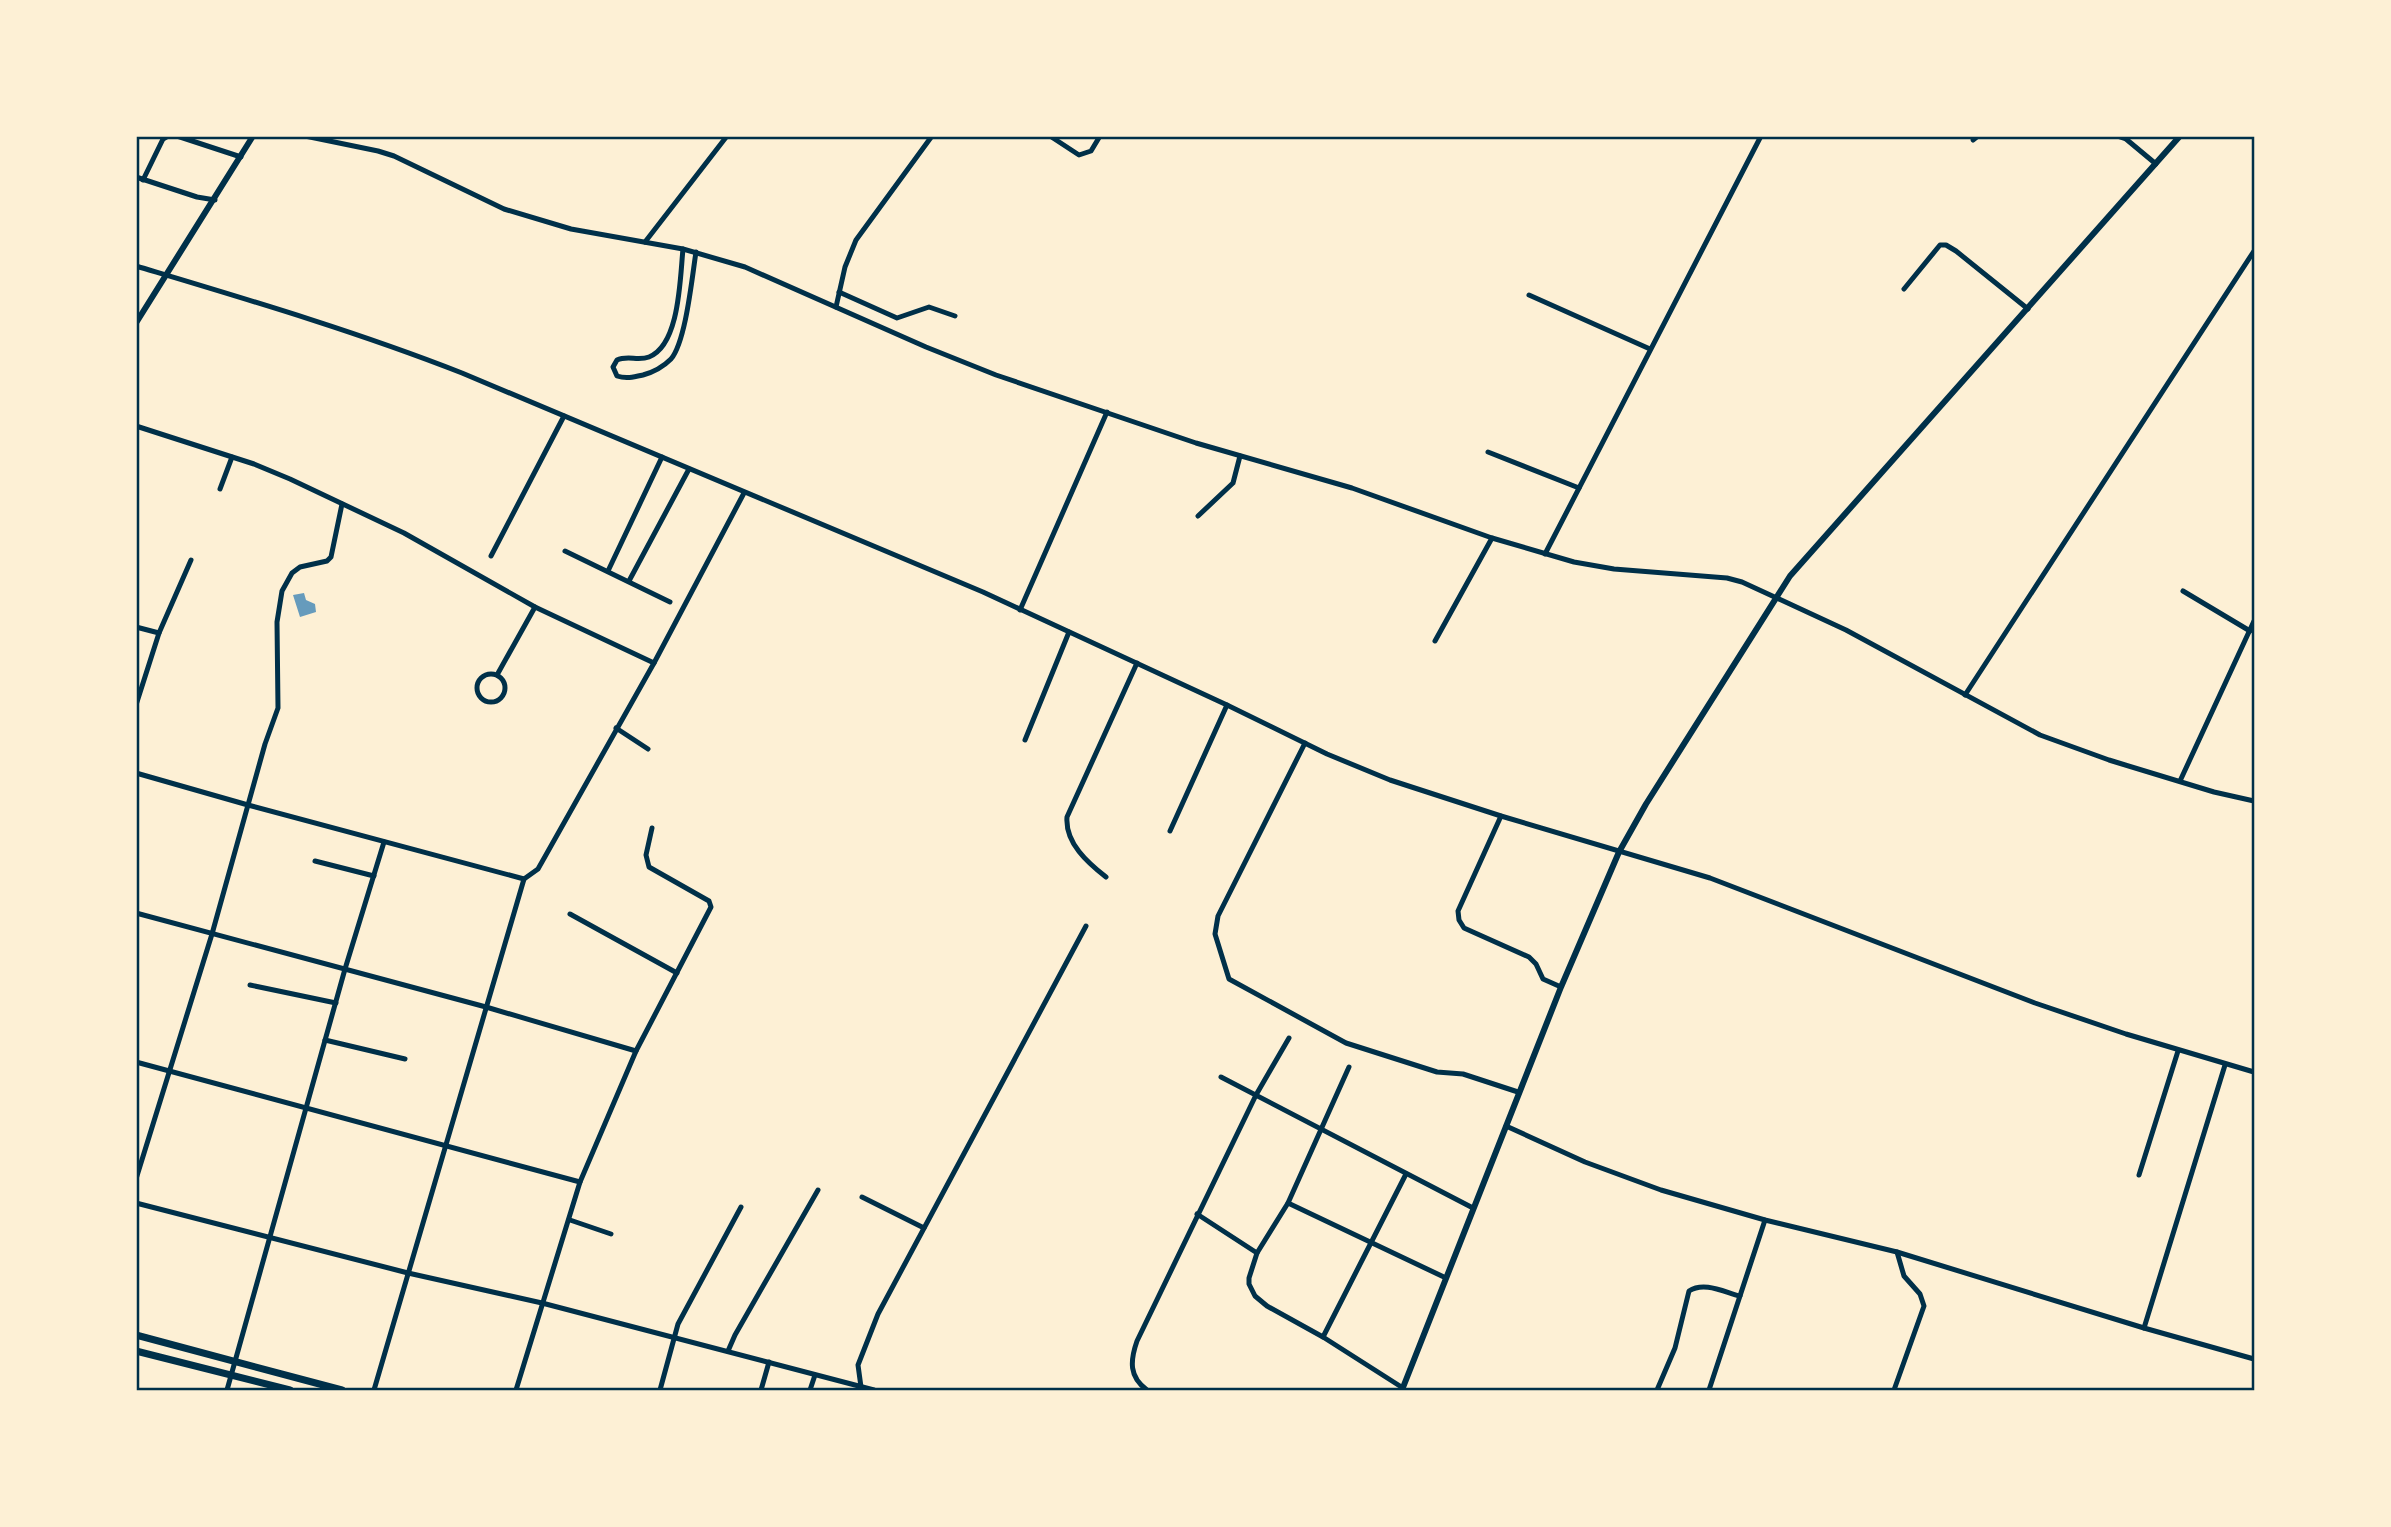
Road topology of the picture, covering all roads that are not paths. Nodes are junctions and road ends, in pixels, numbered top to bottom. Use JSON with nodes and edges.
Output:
{"nodes":[{"id":1,"x":168,"y":136,"type":"edge"},
{"id":2,"x":177,"y":136,"type":"edge"},
{"id":3,"x":253,"y":136,"type":"edge"},
{"id":4,"x":305,"y":136,"type":"edge"},
{"id":5,"x":727,"y":136,"type":"edge"},
{"id":6,"x":932,"y":136,"type":"edge"},
{"id":7,"x":1050,"y":136,"type":"edge"},
{"id":8,"x":1100,"y":136,"type":"edge"},
{"id":9,"x":1761,"y":136,"type":"edge"},
{"id":10,"x":2117,"y":136,"type":"edge"},
{"id":11,"x":2180,"y":136,"type":"edge"},
{"id":12,"x":241,"y":157,"type":"junction"},
{"id":13,"x":2156,"y":164,"type":"junction"},
{"id":14,"x":140,"y":178,"type":"edge"},
{"id":15,"x":215,"y":200,"type":"junction"},
{"id":16,"x":645,"y":242,"type":"junction"},
{"id":17,"x":683,"y":249,"type":"junction"},
{"id":18,"x":2255,"y":251,"type":"edge"},
{"id":19,"x":696,"y":252,"type":"junction"},
{"id":20,"x":136,"y":266,"type":"edge"},
{"id":21,"x":167,"y":276,"type":"junction"},
{"id":22,"x":679,"y":286,"type":"junction"},
{"id":23,"x":690,"y":288,"type":"junction"},
{"id":24,"x":1904,"y":289,"type":"dead end"},
{"id":25,"x":839,"y":292,"type":"junction"},
{"id":26,"x":1529,"y":295,"type":"dead end"},
{"id":27,"x":836,"y":307,"type":"junction"},
{"id":28,"x":2028,"y":309,"type":"junction"},
{"id":29,"x":955,"y":316,"type":"dead end"},
{"id":30,"x":136,"y":323,"type":"edge"},
{"id":31,"x":1650,"y":349,"type":"junction"},
{"id":32,"x":1107,"y":412,"type":"junction"},
{"id":33,"x":564,"y":416,"type":"junction"},
{"id":34,"x":136,"y":426,"type":"edge"},
{"id":35,"x":1488,"y":452,"type":"dead end"},
{"id":36,"x":1240,"y":456,"type":"junction"},
{"id":37,"x":232,"y":457,"type":"junction"},
{"id":38,"x":662,"y":457,"type":"junction"},
{"id":39,"x":689,"y":469,"type":"junction"},
{"id":40,"x":1579,"y":488,"type":"junction"},
{"id":41,"x":220,"y":489,"type":"dead end"},
{"id":42,"x":744,"y":493,"type":"junction"},
{"id":43,"x":342,"y":503,"type":"junction"},
{"id":44,"x":1198,"y":516,"type":"dead end"},
{"id":45,"x":1492,"y":538,"type":"junction"},
{"id":46,"x":565,"y":551,"type":"dead end"},
{"id":47,"x":1545,"y":554,"type":"junction"},
{"id":48,"x":491,"y":556,"type":"dead end"},
{"id":49,"x":191,"y":560,"type":"dead end"},
{"id":50,"x":608,"y":571,"type":"junction"},
{"id":51,"x":629,"y":581,"type":"junction"},
{"id":52,"x":2183,"y":591,"type":"dead end"},
{"id":53,"x":1777,"y":597,"type":"junction"},
{"id":54,"x":670,"y":602,"type":"dead end"},
{"id":55,"x":535,"y":607,"type":"junction"},
{"id":56,"x":1020,"y":610,"type":"junction"},
{"id":57,"x":2255,"y":621,"type":"edge"},
{"id":58,"x":136,"y":628,"type":"edge"},
{"id":59,"x":2250,"y":631,"type":"junction"},
{"id":60,"x":1069,"y":632,"type":"junction"},
{"id":61,"x":159,"y":633,"type":"junction"},
{"id":62,"x":1435,"y":641,"type":"dead end"},
{"id":63,"x":654,"y":663,"type":"junction"},
{"id":64,"x":1137,"y":663,"type":"junction"},
{"id":65,"x":497,"y":675,"type":"junction"},
{"id":66,"x":1965,"y":695,"type":"junction"},
{"id":67,"x":136,"y":705,"type":"edge"},
{"id":68,"x":1227,"y":705,"type":"junction"},
{"id":69,"x":616,"y":729,"type":"junction"},
{"id":70,"x":1025,"y":740,"type":"dead end"},
{"id":71,"x":1305,"y":743,"type":"junction"},
{"id":72,"x":648,"y":749,"type":"dead end"},
{"id":73,"x":136,"y":773,"type":"edge"},
{"id":74,"x":2180,"y":781,"type":"junction"},
{"id":75,"x":2255,"y":801,"type":"edge"},
{"id":76,"x":248,"y":805,"type":"junction"},
{"id":77,"x":1501,"y":816,"type":"junction"},
{"id":78,"x":652,"y":828,"type":"dead end"},
{"id":79,"x":1170,"y":831,"type":"dead end"},
{"id":80,"x":384,"y":842,"type":"junction"},
{"id":81,"x":1619,"y":852,"type":"junction"},
{"id":82,"x":315,"y":861,"type":"dead end"},
{"id":83,"x":373,"y":876,"type":"junction"},
{"id":84,"x":1107,"y":877,"type":"dead end"},
{"id":85,"x":524,"y":879,"type":"junction"},
{"id":86,"x":136,"y":913,"type":"edge"},
{"id":87,"x":570,"y":914,"type":"dead end"},
{"id":88,"x":1086,"y":926,"type":"dead end"},
{"id":89,"x":212,"y":933,"type":"junction"},
{"id":90,"x":345,"y":969,"type":"junction"},
{"id":91,"x":677,"y":973,"type":"junction"},
{"id":92,"x":250,"y":985,"type":"dead end"},
{"id":93,"x":1562,"y":987,"type":"junction"},
{"id":94,"x":336,"y":1003,"type":"junction"},
{"id":95,"x":486,"y":1007,"type":"junction"},
{"id":96,"x":1289,"y":1038,"type":"dead end"},
{"id":97,"x":326,"y":1040,"type":"junction"},
{"id":98,"x":636,"y":1051,"type":"junction"},
{"id":99,"x":2178,"y":1051,"type":"junction"},
{"id":100,"x":405,"y":1059,"type":"dead end"},
{"id":101,"x":136,"y":1062,"type":"edge"},
{"id":102,"x":2225,"y":1065,"type":"junction"},
{"id":103,"x":1349,"y":1067,"type":"dead end"},
{"id":104,"x":170,"y":1071,"type":"junction"},
{"id":105,"x":2255,"y":1072,"type":"edge"},
{"id":106,"x":1221,"y":1077,"type":"dead end"},
{"id":107,"x":1518,"y":1091,"type":"junction"},
{"id":108,"x":1256,"y":1095,"type":"junction"},
{"id":109,"x":306,"y":1108,"type":"junction"},
{"id":110,"x":1506,"y":1126,"type":"junction"},
{"id":111,"x":1322,"y":1130,"type":"junction"},
{"id":112,"x":446,"y":1146,"type":"junction"},
{"id":113,"x":1406,"y":1174,"type":"junction"},
{"id":114,"x":2139,"y":1175,"type":"dead end"},
{"id":115,"x":136,"y":1180,"type":"edge"},
{"id":116,"x":580,"y":1182,"type":"junction"},
{"id":117,"x":818,"y":1190,"type":"dead end"},
{"id":118,"x":862,"y":1197,"type":"dead end"},
{"id":119,"x":136,"y":1203,"type":"edge"},
{"id":120,"x":1288,"y":1203,"type":"junction"},
{"id":121,"x":741,"y":1207,"type":"dead end"},
{"id":122,"x":1473,"y":1208,"type":"junction"},
{"id":123,"x":1197,"y":1214,"type":"junction"},
{"id":124,"x":570,"y":1220,"type":"junction"},
{"id":125,"x":1765,"y":1220,"type":"junction"},
{"id":126,"x":925,"y":1228,"type":"junction"},
{"id":127,"x":611,"y":1234,"type":"dead end"},
{"id":128,"x":270,"y":1238,"type":"junction"},
{"id":129,"x":1370,"y":1244,"type":"junction"},
{"id":130,"x":1897,"y":1252,"type":"junction"},
{"id":131,"x":1257,"y":1253,"type":"junction"},
{"id":132,"x":408,"y":1273,"type":"junction"},
{"id":133,"x":1446,"y":1278,"type":"junction"},
{"id":134,"x":1740,"y":1296,"type":"junction"},
{"id":135,"x":542,"y":1303,"type":"junction"},
{"id":136,"x":2144,"y":1328,"type":"junction"},
{"id":137,"x":136,"y":1335,"type":"edge"},
{"id":138,"x":1323,"y":1337,"type":"junction"},
{"id":139,"x":675,"y":1338,"type":"junction"},
{"id":140,"x":136,"y":1351,"type":"edge"},
{"id":141,"x":729,"y":1351,"type":"junction"},
{"id":142,"x":2255,"y":1359,"type":"edge"},
{"id":143,"x":234,"y":1360,"type":"junction"},
{"id":144,"x":769,"y":1362,"type":"junction"},
{"id":145,"x":815,"y":1375,"type":"junction"},
{"id":146,"x":230,"y":1376,"type":"junction"},
{"id":147,"x":861,"y":1387,"type":"junction"},
{"id":148,"x":1403,"y":1389,"type":"edge"},
{"id":149,"x":227,"y":1391,"type":"edge"},
{"id":150,"x":290,"y":1391,"type":"edge"},
{"id":151,"x":342,"y":1391,"type":"edge"},
{"id":152,"x":374,"y":1391,"type":"edge"},
{"id":153,"x":516,"y":1391,"type":"edge"},
{"id":154,"x":660,"y":1391,"type":"edge"},
{"id":155,"x":761,"y":1391,"type":"edge"},
{"id":156,"x":810,"y":1391,"type":"edge"},
{"id":157,"x":874,"y":1391,"type":"edge"},
{"id":158,"x":1147,"y":1391,"type":"edge"},
{"id":159,"x":1657,"y":1391,"type":"edge"},
{"id":160,"x":1709,"y":1391,"type":"edge"},
{"id":161,"x":1894,"y":1391,"type":"edge"}],
"edges":[{"from":1,"to":14,"type":"street"},
{"from":2,"to":12,"type":"street"},
{"from":3,"to":12,"type":"street"},
{"from":4,"to":16,"type":"street"},
{"from":5,"to":16,"type":"street"},
{"from":6,"to":25,"type":"street"},
{"from":7,"to":8,"type":"street"},
{"from":9,"to":31,"type":"street"},
{"from":10,"to":13,"type":"street"},
{"from":11,"to":13,"type":"street"},
{"from":12,"to":15,"type":"street"},
{"from":13,"to":28,"type":"street"},
{"from":14,"to":15,"type":"street"},
{"from":15,"to":21,"type":"street"},
{"from":16,"to":17,"type":"street"},
{"from":17,"to":19,"type":"street"},
{"from":17,"to":22,"type":"street"},
{"from":18,"to":66,"type":"street"},
{"from":19,"to":23,"type":"street"},
{"from":19,"to":27,"type":"street"},
{"from":20,"to":21,"type":"street"},
{"from":21,"to":30,"type":"street"},
{"from":21,"to":33,"type":"street"},
{"from":22,"to":23,"type":"street"},
{"from":22,"to":23,"type":"street"},
{"from":24,"to":28,"type":"street"},
{"from":25,"to":27,"type":"street"},
{"from":25,"to":29,"type":"street"},
{"from":26,"to":31,"type":"street"},
{"from":27,"to":32,"type":"street"},
{"from":28,"to":53,"type":"street"},
{"from":31,"to":40,"type":"street"},
{"from":32,"to":36,"type":"street"},
{"from":32,"to":56,"type":"street"},
{"from":33,"to":38,"type":"street"},
{"from":33,"to":48,"type":"street"},
{"from":34,"to":37,"type":"street"},
{"from":35,"to":40,"type":"street"},
{"from":36,"to":44,"type":"street"},
{"from":36,"to":45,"type":"street"},
{"from":37,"to":41,"type":"street"},
{"from":37,"to":43,"type":"street"},
{"from":38,"to":39,"type":"street"},
{"from":38,"to":50,"type":"street"},
{"from":39,"to":42,"type":"street"},
{"from":39,"to":51,"type":"street"},
{"from":40,"to":47,"type":"street"},
{"from":42,"to":56,"type":"street"},
{"from":42,"to":63,"type":"street"},
{"from":43,"to":55,"type":"street"},
{"from":43,"to":76,"type":"street"},
{"from":45,"to":47,"type":"street"},
{"from":45,"to":62,"type":"street"},
{"from":46,"to":50,"type":"street"},
{"from":47,"to":53,"type":"street"},
{"from":49,"to":61,"type":"street"},
{"from":50,"to":51,"type":"street"},
{"from":51,"to":54,"type":"street"},
{"from":52,"to":59,"type":"street"},
{"from":53,"to":66,"type":"street"},
{"from":53,"to":81,"type":"street"},
{"from":55,"to":63,"type":"street"},
{"from":55,"to":65,"type":"street"},
{"from":56,"to":60,"type":"street"},
{"from":57,"to":59,"type":"street"},
{"from":58,"to":61,"type":"street"},
{"from":59,"to":74,"type":"street"},
{"from":60,"to":64,"type":"street"},
{"from":60,"to":70,"type":"street"},
{"from":61,"to":67,"type":"street"},
{"from":63,"to":69,"type":"street"},
{"from":64,"to":68,"type":"street"},
{"from":64,"to":84,"type":"street"},
{"from":65,"to":65,"type":"street"},
{"from":66,"to":74,"type":"street"},
{"from":68,"to":71,"type":"street"},
{"from":68,"to":79,"type":"street"},
{"from":69,"to":72,"type":"street"},
{"from":69,"to":85,"type":"street"},
{"from":71,"to":77,"type":"street"},
{"from":71,"to":107,"type":"street"},
{"from":73,"to":76,"type":"street"},
{"from":74,"to":75,"type":"street"},
{"from":76,"to":80,"type":"street"},
{"from":76,"to":89,"type":"street"},
{"from":77,"to":81,"type":"street"},
{"from":77,"to":93,"type":"street"},
{"from":78,"to":91,"type":"street"},
{"from":80,"to":83,"type":"street"},
{"from":80,"to":85,"type":"street"},
{"from":81,"to":93,"type":"street"},
{"from":81,"to":99,"type":"street"},
{"from":82,"to":83,"type":"street"},
{"from":83,"to":90,"type":"street"},
{"from":85,"to":95,"type":"street"},
{"from":86,"to":89,"type":"street"},
{"from":87,"to":91,"type":"street"},
{"from":88,"to":126,"type":"street"},
{"from":89,"to":90,"type":"street"},
{"from":89,"to":104,"type":"street"},
{"from":90,"to":94,"type":"street"},
{"from":90,"to":95,"type":"street"},
{"from":91,"to":98,"type":"street"},
{"from":92,"to":94,"type":"street"},
{"from":93,"to":107,"type":"street"},
{"from":94,"to":97,"type":"street"},
{"from":95,"to":98,"type":"street"},
{"from":95,"to":112,"type":"street"},
{"from":96,"to":108,"type":"street"},
{"from":97,"to":100,"type":"street"},
{"from":97,"to":109,"type":"street"},
{"from":98,"to":116,"type":"street"},
{"from":99,"to":102,"type":"street"},
{"from":99,"to":114,"type":"street"},
{"from":101,"to":104,"type":"street"},
{"from":102,"to":105,"type":"street"},
{"from":102,"to":136,"type":"street"},
{"from":103,"to":111,"type":"street"},
{"from":104,"to":109,"type":"street"},
{"from":104,"to":115,"type":"street"},
{"from":106,"to":108,"type":"street"},
{"from":107,"to":110,"type":"street"},
{"from":108,"to":111,"type":"street"},
{"from":108,"to":123,"type":"street"},
{"from":109,"to":112,"type":"street"},
{"from":109,"to":128,"type":"street"},
{"from":110,"to":122,"type":"street"},
{"from":110,"to":125,"type":"street"},
{"from":111,"to":113,"type":"street"},
{"from":111,"to":120,"type":"street"},
{"from":112,"to":116,"type":"street"},
{"from":112,"to":132,"type":"street"},
{"from":113,"to":122,"type":"street"},
{"from":113,"to":129,"type":"street"},
{"from":116,"to":124,"type":"street"},
{"from":117,"to":141,"type":"street"},
{"from":118,"to":126,"type":"street"},
{"from":119,"to":128,"type":"street"},
{"from":120,"to":129,"type":"street"},
{"from":120,"to":131,"type":"street"},
{"from":121,"to":139,"type":"street"},
{"from":122,"to":133,"type":"street"},
{"from":123,"to":131,"type":"street"},
{"from":123,"to":158,"type":"street"},
{"from":124,"to":127,"type":"street"},
{"from":124,"to":135,"type":"street"},
{"from":125,"to":130,"type":"street"},
{"from":125,"to":134,"type":"street"},
{"from":126,"to":147,"type":"street"},
{"from":128,"to":132,"type":"street"},
{"from":128,"to":143,"type":"street"},
{"from":129,"to":133,"type":"street"},
{"from":129,"to":138,"type":"street"},
{"from":130,"to":136,"type":"street"},
{"from":130,"to":161,"type":"street"},
{"from":131,"to":138,"type":"street"},
{"from":132,"to":135,"type":"street"},
{"from":132,"to":152,"type":"street"},
{"from":133,"to":148,"type":"street"},
{"from":134,"to":159,"type":"street"},
{"from":134,"to":160,"type":"street"},
{"from":135,"to":139,"type":"street"},
{"from":135,"to":153,"type":"street"},
{"from":136,"to":142,"type":"street"},
{"from":137,"to":143,"type":"main road"},
{"from":138,"to":148,"type":"street"},
{"from":139,"to":141,"type":"street"},
{"from":139,"to":154,"type":"street"},
{"from":140,"to":146,"type":"main road"},
{"from":141,"to":144,"type":"street"},
{"from":143,"to":146,"type":"street"},
{"from":143,"to":151,"type":"main road"},
{"from":144,"to":145,"type":"street"},
{"from":144,"to":155,"type":"street"},
{"from":145,"to":147,"type":"street"},
{"from":145,"to":156,"type":"street"},
{"from":146,"to":149,"type":"street"},
{"from":146,"to":150,"type":"main road"},
{"from":147,"to":157,"type":"street"}]}
